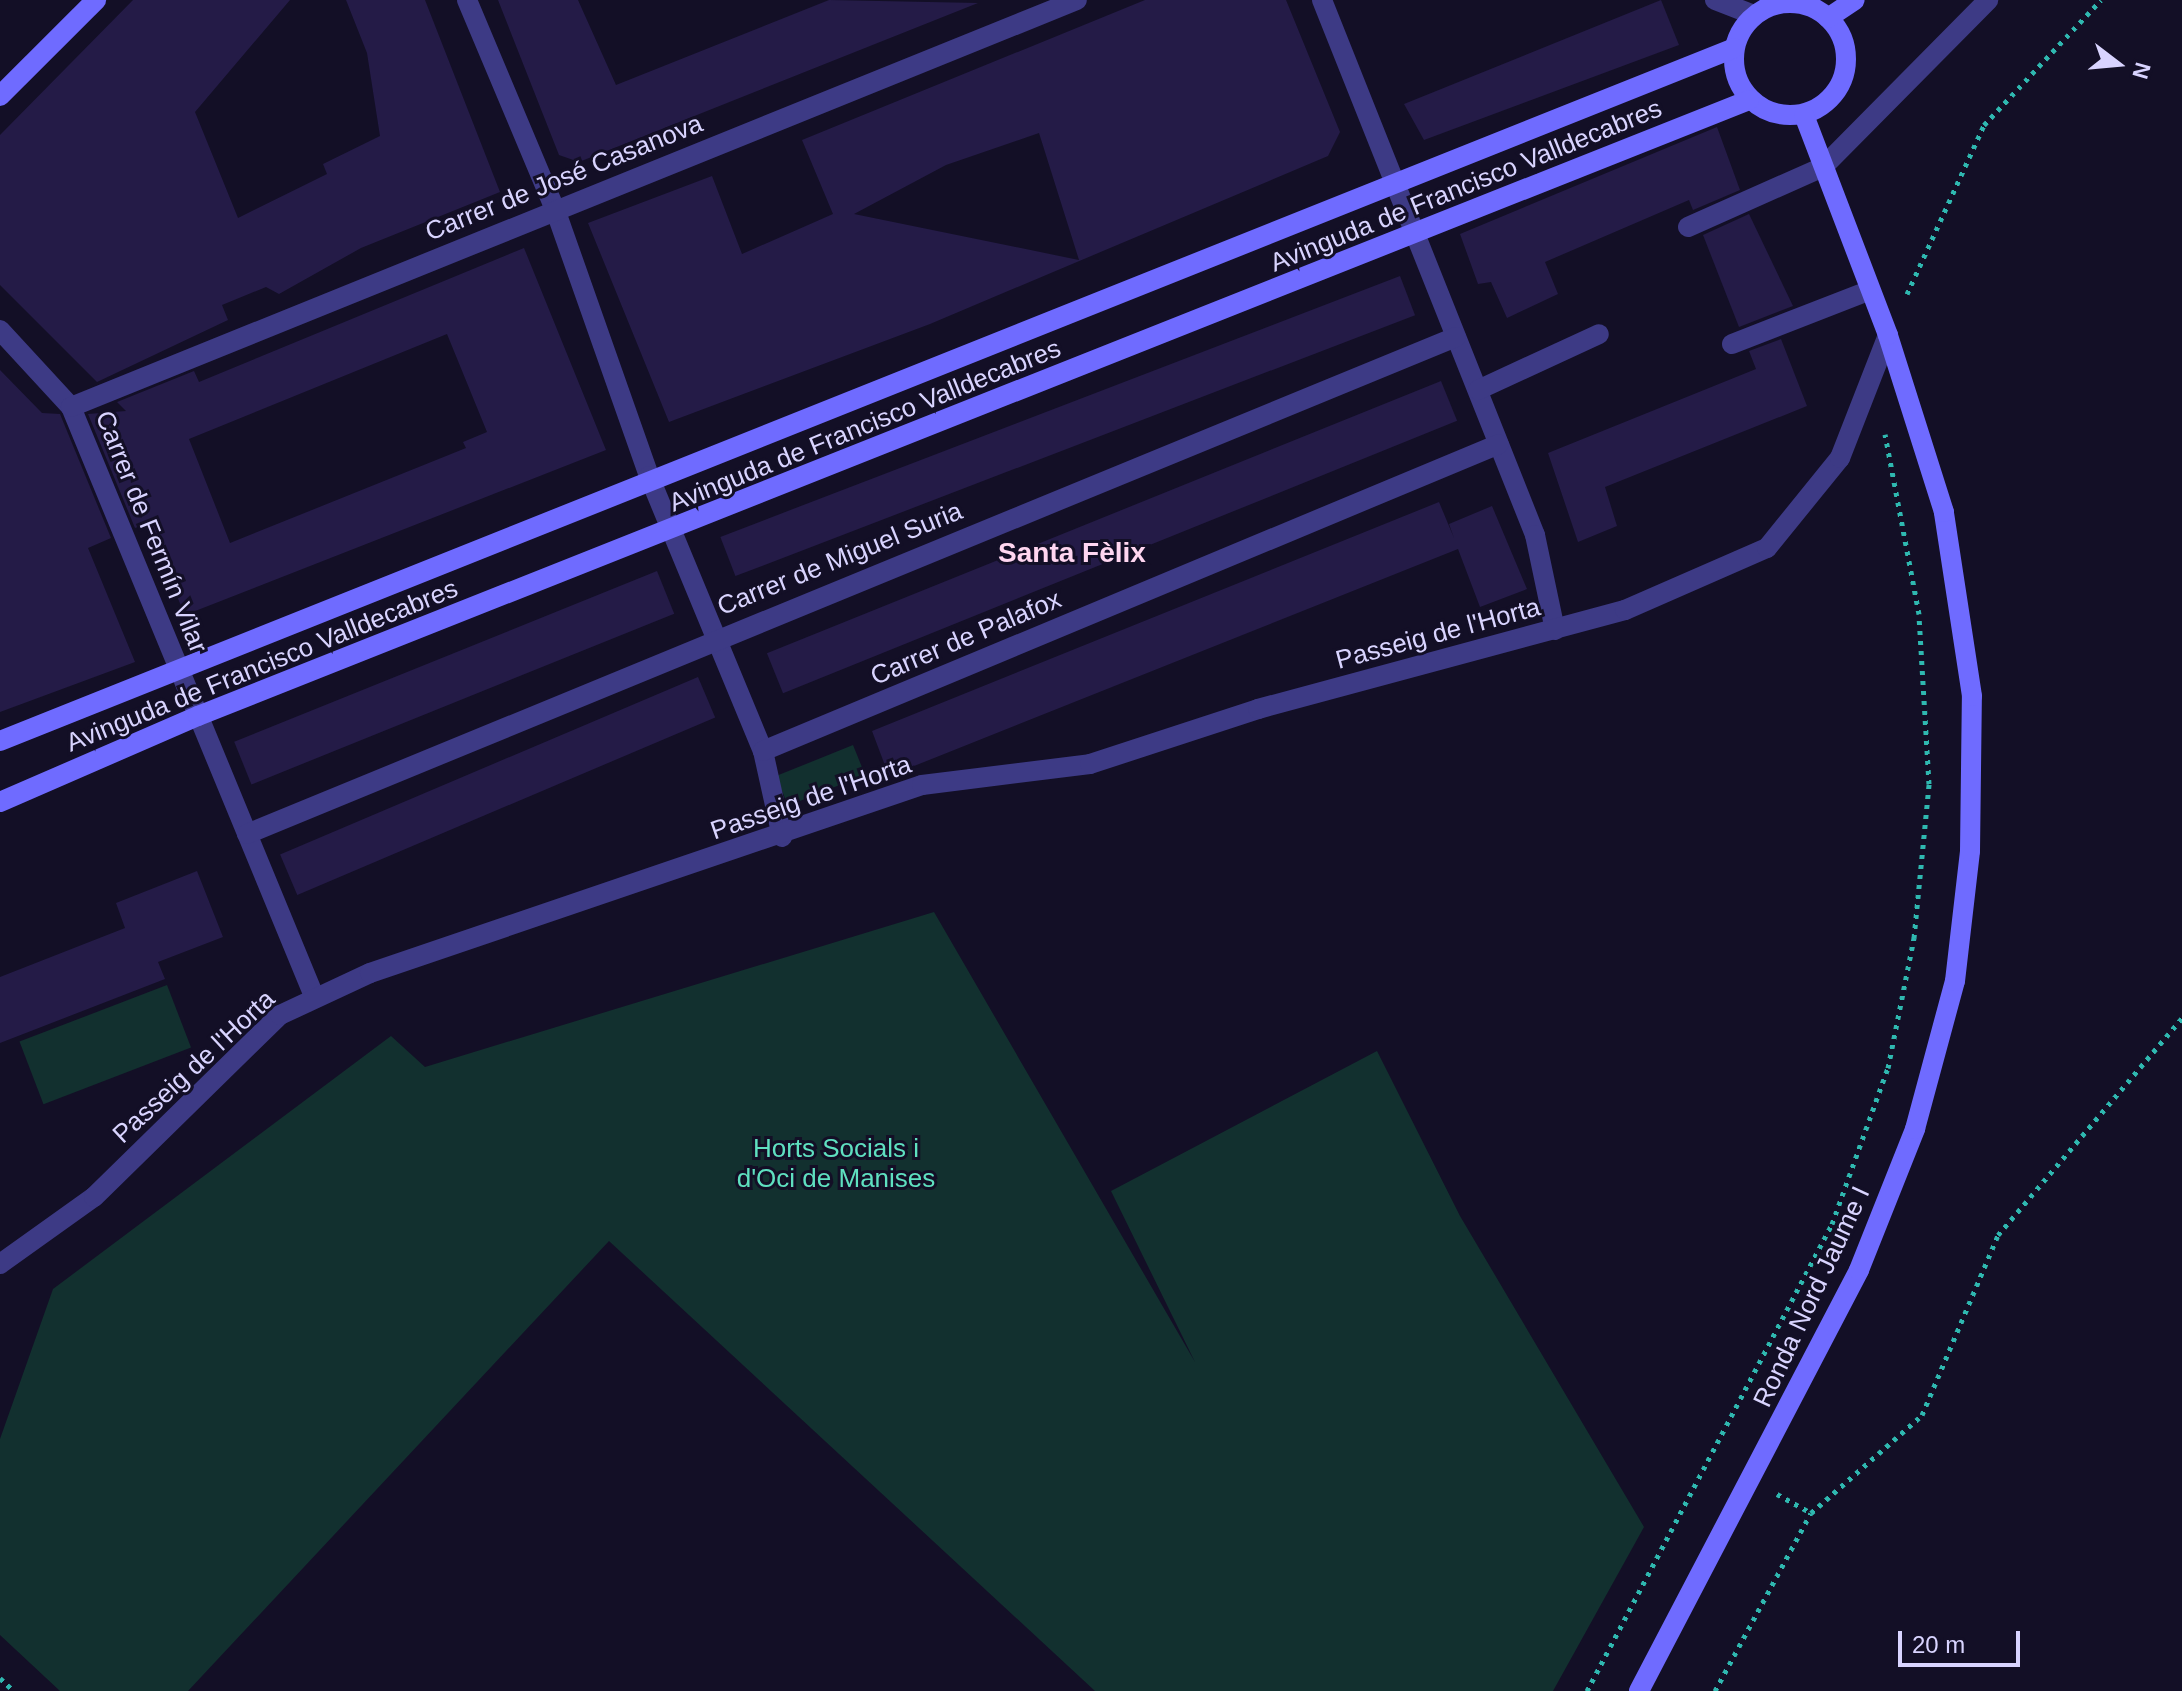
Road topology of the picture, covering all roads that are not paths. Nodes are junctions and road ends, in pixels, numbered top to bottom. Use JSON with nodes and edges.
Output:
{"nodes":[{"id":1,"x":96,"y":0,"type":"edge"},
{"id":2,"x":467,"y":0,"type":"edge"},
{"id":3,"x":1077,"y":0,"type":"edge"},
{"id":4,"x":1322,"y":0,"type":"edge"},
{"id":5,"x":1715,"y":0,"type":"edge"},
{"id":6,"x":1855,"y":0,"type":"edge"},
{"id":7,"x":1988,"y":0,"type":"edge"},
{"id":8,"x":1792,"y":1,"type":"edge"},
{"id":9,"x":1754,"y":15,"type":"junction"},
{"id":10,"x":1828,"y":18,"type":"junction"},
{"id":11,"x":1734,"y":48,"type":"junction"},
{"id":12,"x":0,"y":96,"type":"edge"},
{"id":13,"x":1749,"y":100,"type":"junction"},
{"id":14,"x":1804,"y":115,"type":"junction"},
{"id":15,"x":1823,"y":167,"type":"junction"},
{"id":16,"x":1395,"y":183,"type":"junction"},
{"id":17,"x":555,"y":209,"type":"junction"},
{"id":18,"x":1688,"y":227,"type":"dead end"},
{"id":19,"x":1416,"y":235,"type":"junction"},
{"id":20,"x":1868,"y":291,"type":"junction"},
{"id":21,"x":0,"y":330,"type":"edge"},
{"id":22,"x":1599,"y":334,"type":"dead end"},
{"id":23,"x":1888,"y":335,"type":"junction"},
{"id":24,"x":1456,"y":337,"type":"junction"},
{"id":25,"x":1732,"y":344,"type":"dead end"},
{"id":26,"x":1478,"y":390,"type":"junction"},
{"id":27,"x":71,"y":407,"type":"junction"},
{"id":28,"x":1499,"y":444,"type":"junction"},
{"id":29,"x":649,"y":476,"type":"junction"},
{"id":30,"x":672,"y":530,"type":"junction"},
{"id":31,"x":1555,"y":630,"type":"junction"},
{"id":32,"x":714,"y":638,"type":"junction"},
{"id":33,"x":179,"y":668,"type":"junction"},
{"id":34,"x":198,"y":716,"type":"junction"},
{"id":35,"x":0,"y":741,"type":"edge"},
{"id":36,"x":763,"y":751,"type":"junction"},
{"id":37,"x":0,"y":802,"type":"edge"},
{"id":38,"x":247,"y":834,"type":"junction"},
{"id":39,"x":782,"y":837,"type":"junction"},
{"id":40,"x":314,"y":996,"type":"junction"},
{"id":41,"x":0,"y":1264,"type":"edge"},
{"id":42,"x":1639,"y":1691,"type":"edge"}],
"edges":[{"from":1,"to":12,"type":"street"},
{"from":2,"to":17,"type":"street"},
{"from":3,"to":17,"type":"street","name":"Carrer de José Casanova"},
{"from":4,"to":16,"type":"street"},
{"from":5,"to":9,"type":"street"},
{"from":6,"to":10,"type":"street"},
{"from":7,"to":15,"type":"street"},
{"from":8,"to":9,"type":"street"},
{"from":8,"to":10,"type":"street"},
{"from":9,"to":11,"type":"street"},
{"from":10,"to":14,"type":"street"},
{"from":11,"to":13,"type":"street"},
{"from":11,"to":16,"type":"street","name":"Avinguda de Francisco Valldecabres"},
{"from":13,"to":14,"type":"street"},
{"from":13,"to":19,"type":"street","name":"Avinguda de Francisco Valldecabres"},
{"from":14,"to":15,"type":"street","name":"Ronda Nord Jaume I"},
{"from":15,"to":18,"type":"street"},
{"from":15,"to":20,"type":"street","name":"Ronda Nord Jaume I"},
{"from":16,"to":19,"type":"street"},
{"from":16,"to":29,"type":"street","name":"Avinguda de Francisco Valldecabres"},
{"from":17,"to":27,"type":"street","name":"Carrer de José Casanova"},
{"from":17,"to":29,"type":"street"},
{"from":19,"to":24,"type":"street"},
{"from":19,"to":30,"type":"street","name":"Avinguda de Francisco Valldecabres"},
{"from":20,"to":23,"type":"street","name":"Ronda Nord Jaume I"},
{"from":20,"to":25,"type":"street"},
{"from":21,"to":27,"type":"street","name":"Carrer de Fermín Vilar"},
{"from":22,"to":26,"type":"street"},
{"from":23,"to":31,"type":"street","name":"Passeig de l'Horta"},
{"from":23,"to":42,"type":"street","name":"Ronda Nord Jaume I"},
{"from":24,"to":26,"type":"street"},
{"from":24,"to":32,"type":"street","name":"Carrer de Miguel Suria"},
{"from":26,"to":28,"type":"street"},
{"from":27,"to":33,"type":"street","name":"Carrer de Fermín Vilar"},
{"from":28,"to":31,"type":"street"},
{"from":28,"to":36,"type":"street","name":"Carrer de Palafox"},
{"from":29,"to":30,"type":"street"},
{"from":29,"to":33,"type":"street","name":"Avinguda de Francisco Valldecabres"},
{"from":30,"to":32,"type":"street"},
{"from":30,"to":34,"type":"street","name":"Avinguda de Francisco Valldecabres"},
{"from":31,"to":39,"type":"street","name":"Passeig de l'Horta"},
{"from":32,"to":36,"type":"street"},
{"from":32,"to":38,"type":"street","name":"Carrer de Miguel Suria"},
{"from":33,"to":34,"type":"street","name":"Carrer de Fermín Vilar"},
{"from":33,"to":35,"type":"street","name":"Avinguda de Francisco Valldecabres"},
{"from":34,"to":37,"type":"street","name":"Avinguda de Francisco Valldecabres"},
{"from":34,"to":38,"type":"street","name":"Carrer de Fermín Vilar"},
{"from":36,"to":39,"type":"street"},
{"from":38,"to":40,"type":"street","name":"Carrer de Fermín Vilar"},
{"from":39,"to":40,"type":"street","name":"Passeig de l'Horta"},
{"from":40,"to":41,"type":"street","name":"Passeig de l'Horta"}]}
